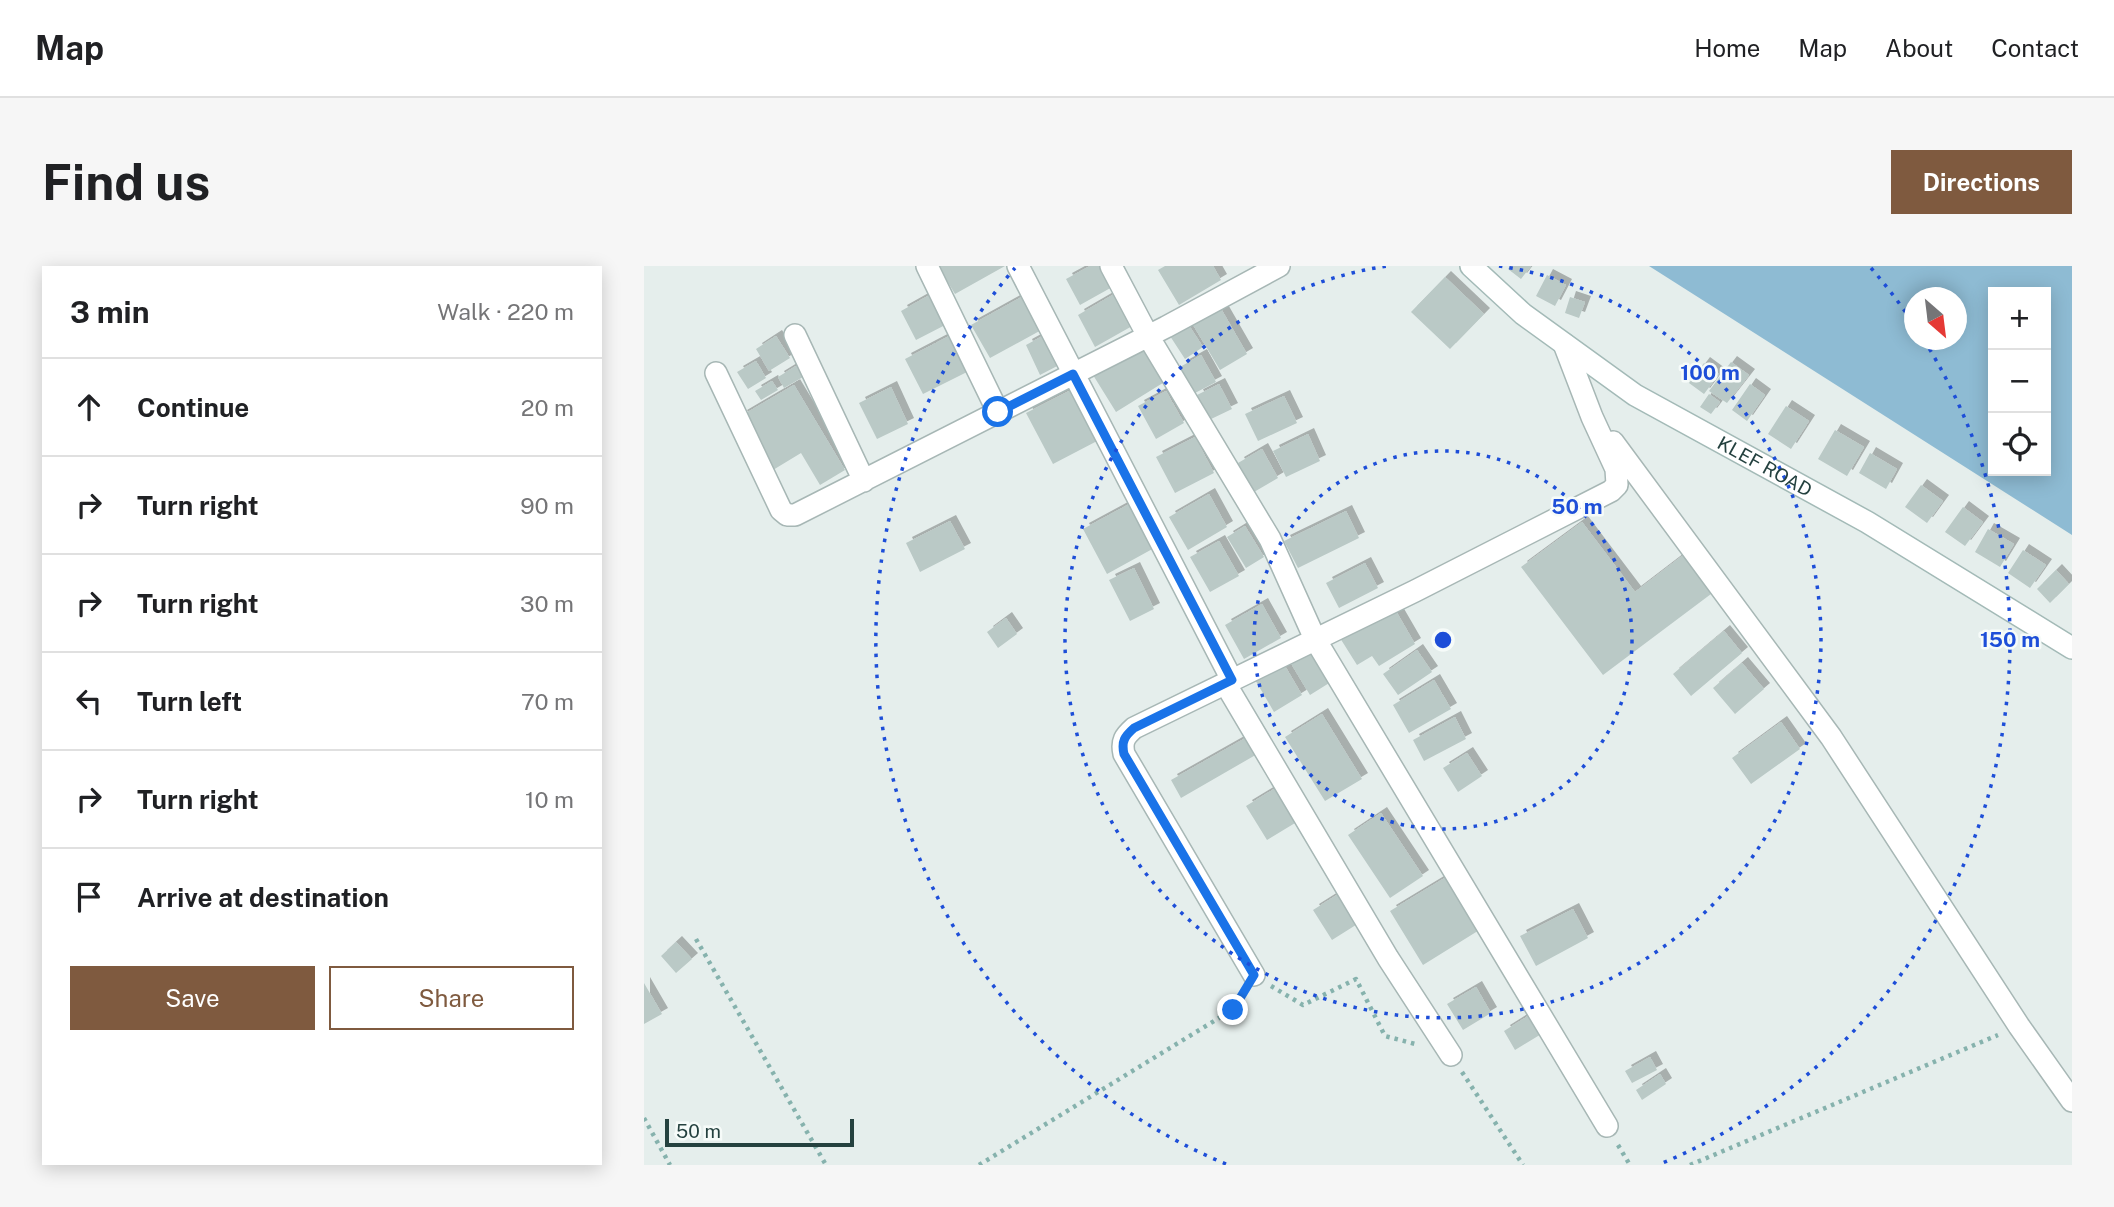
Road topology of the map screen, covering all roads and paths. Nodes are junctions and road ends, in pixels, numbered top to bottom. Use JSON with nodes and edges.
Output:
{"nodes":[{"id":1,"x":927,"y":266,"type":"edge"},
{"id":2,"x":1018,"y":266,"type":"edge"},
{"id":3,"x":1111,"y":266,"type":"edge"},
{"id":4,"x":1279,"y":266,"type":"edge"},
{"id":5,"x":1471,"y":266,"type":"edge"},
{"id":6,"x":794,"y":335,"type":"dead end"},
{"id":7,"x":1148,"y":336,"type":"junction"},
{"id":8,"x":1564,"y":344,"type":"junction"},
{"id":9,"x":716,"y":373,"type":"dead end"},
{"id":10,"x":1073,"y":374,"type":"junction"},
{"id":11,"x":1588,"y":407,"type":"junction"},
{"id":12,"x":998,"y":412,"type":"junction"},
{"id":13,"x":864,"y":481,"type":"junction"},
{"id":14,"x":1315,"y":639,"type":"junction"},
{"id":15,"x":2072,"y":648,"type":"edge"},
{"id":16,"x":1229,"y":681,"type":"junction"},
{"id":17,"x":696,"y":939,"type":"dead end"},
{"id":18,"x":1254,"y":975,"type":"junction"},
{"id":19,"x":2019,"y":1026,"type":"junction"},
{"id":20,"x":1451,"y":1055,"type":"junction"},
{"id":21,"x":2072,"y":1101,"type":"edge"},
{"id":22,"x":644,"y":1118,"type":"edge"},
{"id":23,"x":1607,"y":1126,"type":"dead end"},
{"id":24,"x":670,"y":1165,"type":"edge"},
{"id":25,"x":826,"y":1165,"type":"edge"},
{"id":26,"x":979,"y":1165,"type":"edge"},
{"id":27,"x":1523,"y":1165,"type":"edge"},
{"id":28,"x":1690,"y":1165,"type":"edge"}],
"edges":[{"from":1,"to":12,"type":"street"},
{"from":2,"to":10,"type":"street"},
{"from":3,"to":7,"type":"street"},
{"from":4,"to":7,"type":"street"},
{"from":5,"to":8,"type":"street","name":"KLEF ROAD"},
{"from":6,"to":13,"type":"street"},
{"from":7,"to":10,"type":"street"},
{"from":7,"to":14,"type":"street"},
{"from":8,"to":11,"type":"street"},
{"from":8,"to":15,"type":"street","name":"KLEF ROAD"},
{"from":9,"to":13,"type":"street"},
{"from":10,"to":12,"type":"street"},
{"from":10,"to":16,"type":"street"},
{"from":11,"to":14,"type":"street"},
{"from":11,"to":19,"type":"street"},
{"from":12,"to":13,"type":"street"},
{"from":14,"to":16,"type":"street"},
{"from":14,"to":23,"type":"street"},
{"from":16,"to":18,"type":"street"},
{"from":16,"to":20,"type":"street"},
{"from":17,"to":25,"type":"path"},
{"from":18,"to":20,"type":"path"},
{"from":18,"to":26,"type":"path"},
{"from":19,"to":21,"type":"street"},
{"from":19,"to":28,"type":"path"},
{"from":20,"to":27,"type":"path"},
{"from":22,"to":24,"type":"path"}]}
